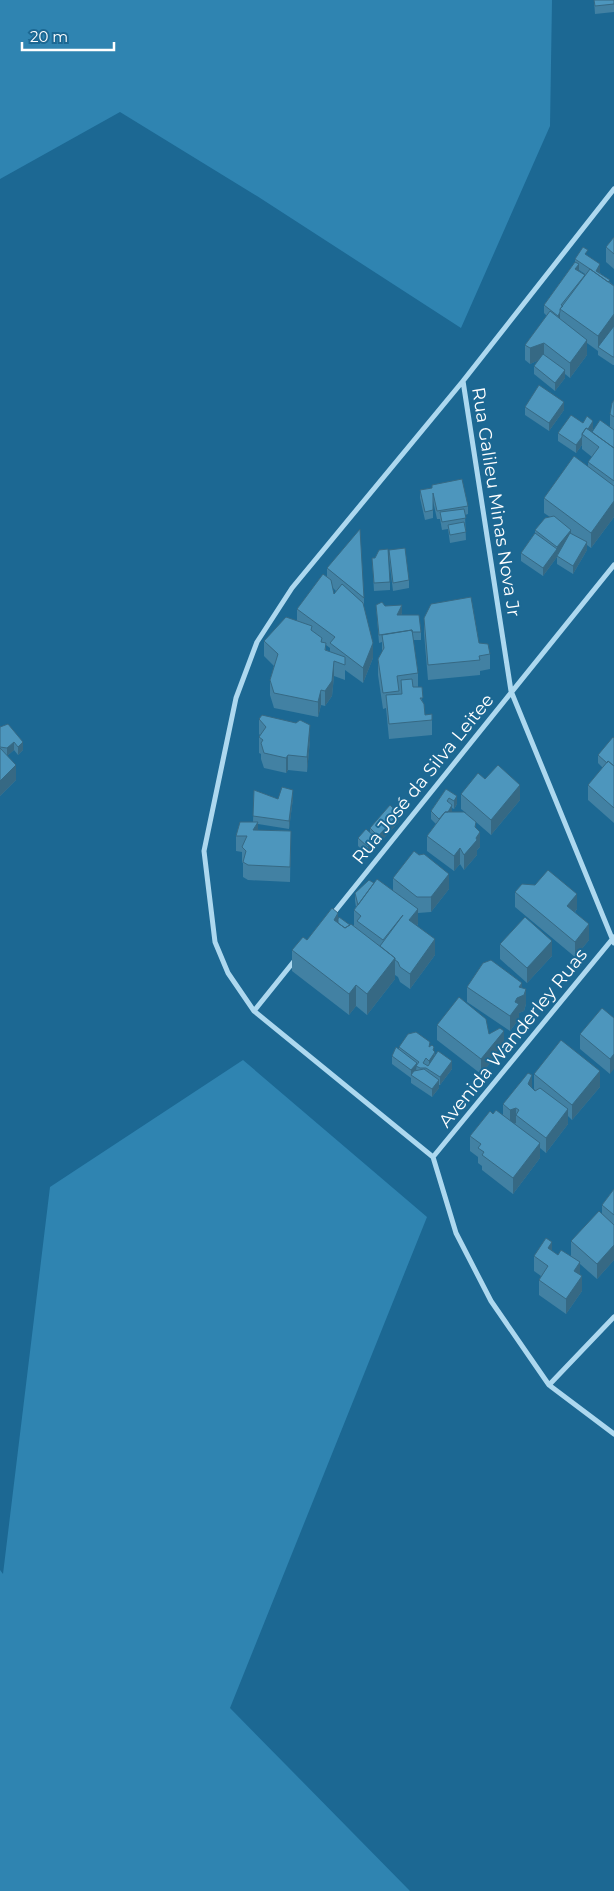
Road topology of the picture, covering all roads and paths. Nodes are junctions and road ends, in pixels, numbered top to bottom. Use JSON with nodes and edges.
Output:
{"nodes":[{"id":1,"x":614,"y":189,"type":"edge"},
{"id":2,"x":463,"y":381,"type":"junction"},
{"id":3,"x":614,"y":565,"type":"edge"},
{"id":4,"x":511,"y":691,"type":"junction"},
{"id":5,"x":328,"y":920,"type":"edge"},
{"id":6,"x":613,"y":940,"type":"edge"},
{"id":7,"x":297,"y":958,"type":"edge"},
{"id":8,"x":254,"y":1011,"type":"junction"},
{"id":9,"x":433,"y":1157,"type":"junction"},
{"id":10,"x":614,"y":1317,"type":"edge"},
{"id":11,"x":549,"y":1385,"type":"junction"},
{"id":12,"x":614,"y":1434,"type":"edge"}],
"edges":[{"from":1,"to":2,"type":"street","name":"Rua Galileu Minas Nova Jr"},
{"from":2,"to":4,"type":"street","name":"Rua Galileu Minas Nova Jr"},
{"from":2,"to":8,"type":"street"},
{"from":3,"to":4,"type":"street","name":"Rua José da Silva Leitee"},
{"from":4,"to":5,"type":"street","name":"Rua José da Silva Leitee"},
{"from":4,"to":6,"type":"street","name":"Rua Galileu Minas Nova Jr"},
{"from":6,"to":9,"type":"street","name":"Avenida Wanderley Ruas"},
{"from":7,"to":8,"type":"street"},
{"from":8,"to":9,"type":"street"},
{"from":9,"to":11,"type":"street"},
{"from":10,"to":11,"type":"street"},
{"from":11,"to":12,"type":"street"}]}
